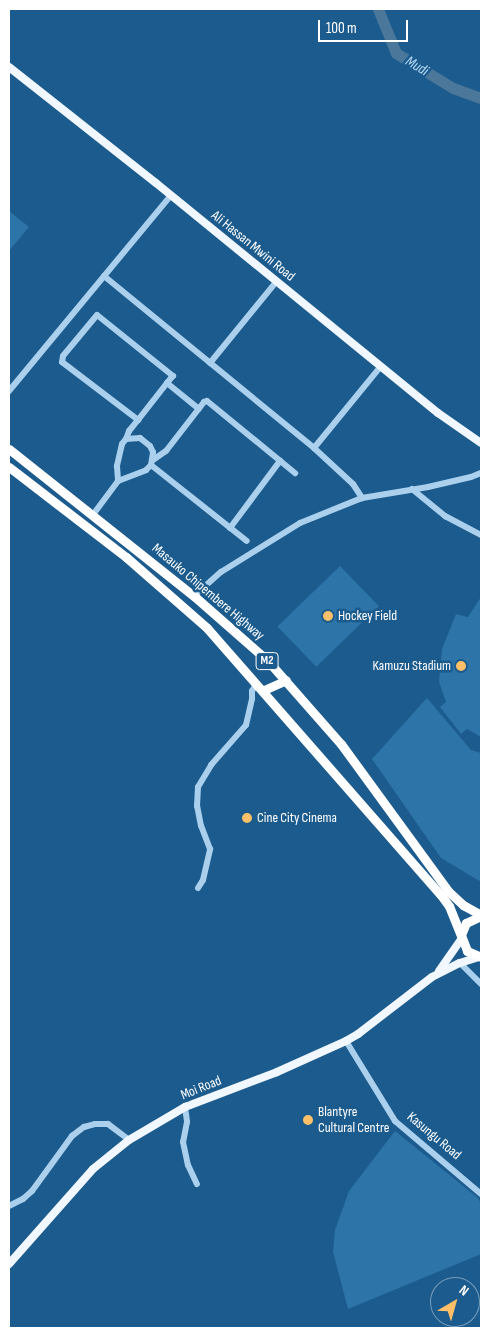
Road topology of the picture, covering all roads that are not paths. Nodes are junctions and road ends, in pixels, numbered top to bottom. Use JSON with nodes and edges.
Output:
{"nodes":[{"id":1,"x":9,"y":67,"type":"edge"},
{"id":2,"x":171,"y":195,"type":"junction"},
{"id":3,"x":104,"y":276,"type":"junction"},
{"id":4,"x":276,"y":282,"type":"junction"},
{"id":5,"x":210,"y":363,"type":"junction"},
{"id":6,"x":381,"y":366,"type":"junction"},
{"id":7,"x":167,"y":383,"type":"junction"},
{"id":8,"x":9,"y":391,"type":"edge"},
{"id":9,"x":199,"y":409,"type":"junction"},
{"id":10,"x":138,"y":420,"type":"junction"},
{"id":11,"x":126,"y":439,"type":"junction"},
{"id":12,"x":481,"y":443,"type":"edge"},
{"id":13,"x":9,"y":448,"type":"edge"},
{"id":14,"x":314,"y":448,"type":"junction"},
{"id":15,"x":280,"y":461,"type":"junction"},
{"id":16,"x":152,"y":462,"type":"junction"},
{"id":17,"x":9,"y":467,"type":"edge"},
{"id":18,"x":295,"y":473,"type":"dead end"},
{"id":19,"x":481,"y":473,"type":"edge"},
{"id":20,"x":118,"y":481,"type":"junction"},
{"id":21,"x":412,"y":490,"type":"junction"},
{"id":22,"x":362,"y":498,"type":"junction"},
{"id":23,"x":92,"y":516,"type":"junction"},
{"id":24,"x":230,"y":528,"type":"junction"},
{"id":25,"x":481,"y":535,"type":"edge"},
{"id":26,"x":247,"y":541,"type":"dead end"},
{"id":27,"x":194,"y":596,"type":"junction"},
{"id":28,"x":286,"y":680,"type":"junction"},
{"id":29,"x":257,"y":682,"type":"junction"},
{"id":30,"x":264,"y":690,"type":"junction"},
{"id":31,"x":198,"y":888,"type":"dead end"},
{"id":32,"x":481,"y":916,"type":"edge"},
{"id":33,"x":461,"y":937,"type":"junction"},
{"id":34,"x":480,"y":957,"type":"edge"},
{"id":35,"x":460,"y":962,"type":"junction"},
{"id":36,"x":432,"y":977,"type":"junction"},
{"id":37,"x":481,"y":984,"type":"edge"},
{"id":38,"x":346,"y":1040,"type":"junction"},
{"id":39,"x":185,"y":1107,"type":"junction"},
{"id":40,"x":129,"y":1140,"type":"junction"},
{"id":41,"x":197,"y":1184,"type":"dead end"},
{"id":42,"x":481,"y":1194,"type":"edge"},
{"id":43,"x":9,"y":1206,"type":"edge"},
{"id":44,"x":9,"y":1264,"type":"edge"}],
"edges":[{"from":1,"to":2,"type":"main road","name":"Ali Hassan Mwini Road"},
{"from":2,"to":3,"type":"street"},
{"from":2,"to":4,"type":"main road","name":"Ali Hassan Mwini Road"},
{"from":3,"to":5,"type":"street"},
{"from":3,"to":8,"type":"street"},
{"from":4,"to":5,"type":"street"},
{"from":4,"to":6,"type":"main road","name":"Ali Hassan Mwini Road"},
{"from":5,"to":14,"type":"street"},
{"from":6,"to":12,"type":"main road","name":"Ali Hassan Mwini Road"},
{"from":6,"to":14,"type":"street"},
{"from":7,"to":9,"type":"street"},
{"from":7,"to":10,"type":"street"},
{"from":7,"to":10,"type":"street"},
{"from":9,"to":15,"type":"street"},
{"from":9,"to":16,"type":"street"},
{"from":10,"to":11,"type":"street"},
{"from":11,"to":16,"type":"street"},
{"from":11,"to":20,"type":"street"},
{"from":13,"to":23,"type":"highway","name":"Masauko Chipembere Highway","number":"M2"},
{"from":14,"to":22,"type":"street"},
{"from":15,"to":18,"type":"street"},
{"from":15,"to":24,"type":"street"},
{"from":16,"to":20,"type":"street"},
{"from":16,"to":24,"type":"street"},
{"from":17,"to":29,"type":"highway","name":"Masauko Chipembere Highway","number":"M2"},
{"from":19,"to":21,"type":"street"},
{"from":20,"to":23,"type":"street"},
{"from":21,"to":22,"type":"street"},
{"from":21,"to":25,"type":"street"},
{"from":22,"to":27,"type":"street"},
{"from":23,"to":27,"type":"highway","name":"Masauko Chipembere Highway","number":"M2"},
{"from":24,"to":26,"type":"street"},
{"from":27,"to":28,"type":"highway","name":"Masauko Chipembere Highway","number":"M2"},
{"from":28,"to":30,"type":"highway"},
{"from":28,"to":32,"type":"highway","name":"Masauko Chipembere Highway","number":"M2"},
{"from":29,"to":30,"type":"highway","name":"Masauko Chipembere Highway","number":"M2"},
{"from":29,"to":31,"type":"street"},
{"from":30,"to":33,"type":"highway","name":"Masauko Chipembere Highway","number":"M2"},
{"from":32,"to":33,"type":"highway","number":"M2"},
{"from":33,"to":34,"type":"highway","number":"M2"},
{"from":33,"to":36,"type":"main road"},
{"from":34,"to":35,"type":"main road"},
{"from":35,"to":36,"type":"main road"},
{"from":35,"to":37,"type":"street"},
{"from":36,"to":38,"type":"main road","name":"Moi Road"},
{"from":38,"to":39,"type":"main road","name":"Moi Road"},
{"from":38,"to":42,"type":"street","name":"Kasungu Road"},
{"from":39,"to":40,"type":"main road","name":"Moi Road"},
{"from":39,"to":41,"type":"street"},
{"from":40,"to":43,"type":"street"},
{"from":40,"to":44,"type":"main road","name":"Moi Road"}]}
